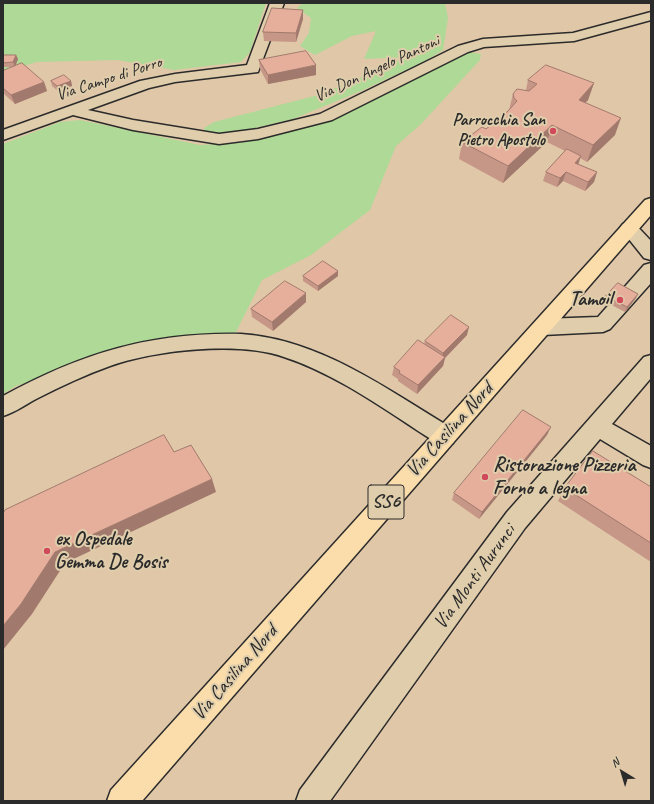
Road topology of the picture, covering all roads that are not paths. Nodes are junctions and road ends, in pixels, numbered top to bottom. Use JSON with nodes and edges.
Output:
{"nodes":[{"id":1,"x":277,"y":3,"type":"edge"},
{"id":2,"x":651,"y":16,"type":"edge"},
{"id":3,"x":70,"y":110,"type":"junction"},
{"id":4,"x":3,"y":135,"type":"edge"},
{"id":5,"x":651,"y":204,"type":"edge"},
{"id":6,"x":629,"y":228,"type":"junction"},
{"id":7,"x":651,"y":253,"type":"edge"},
{"id":8,"x":651,"y":270,"type":"edge"},
{"id":9,"x":543,"y":327,"type":"junction"},
{"id":10,"x":651,"y":362,"type":"edge"},
{"id":11,"x":3,"y":407,"type":"edge"},
{"id":12,"x":596,"y":426,"type":"junction"},
{"id":13,"x":445,"y":436,"type":"junction"},
{"id":14,"x":651,"y":458,"type":"edge"},
{"id":15,"x":122,"y":801,"type":"edge"},
{"id":16,"x":311,"y":801,"type":"edge"}],
"edges":[{"from":1,"to":3,"type":"street","name":"Via Campo di Porro"},
{"from":2,"to":3,"type":"street","name":"Via Don Angelo Pantoni"},
{"from":3,"to":4,"type":"street","name":"Via Campo di Porro"},
{"from":5,"to":6,"type":"main road","name":"Via Casilina Nord","number":"SS6"},
{"from":6,"to":7,"type":"street"},
{"from":6,"to":9,"type":"main road","name":"Via Casilina Nord","number":"SS6"},
{"from":8,"to":9,"type":"street"},
{"from":9,"to":13,"type":"main road","name":"Via Casilina Nord","number":"SS6"},
{"from":10,"to":12,"type":"street","name":"Via Monti Aurunci"},
{"from":11,"to":13,"type":"street"},
{"from":12,"to":14,"type":"street"},
{"from":12,"to":16,"type":"street","name":"Via Monti Aurunci"},
{"from":13,"to":15,"type":"main road","name":"Via Casilina Nord","number":"SS6"}]}
